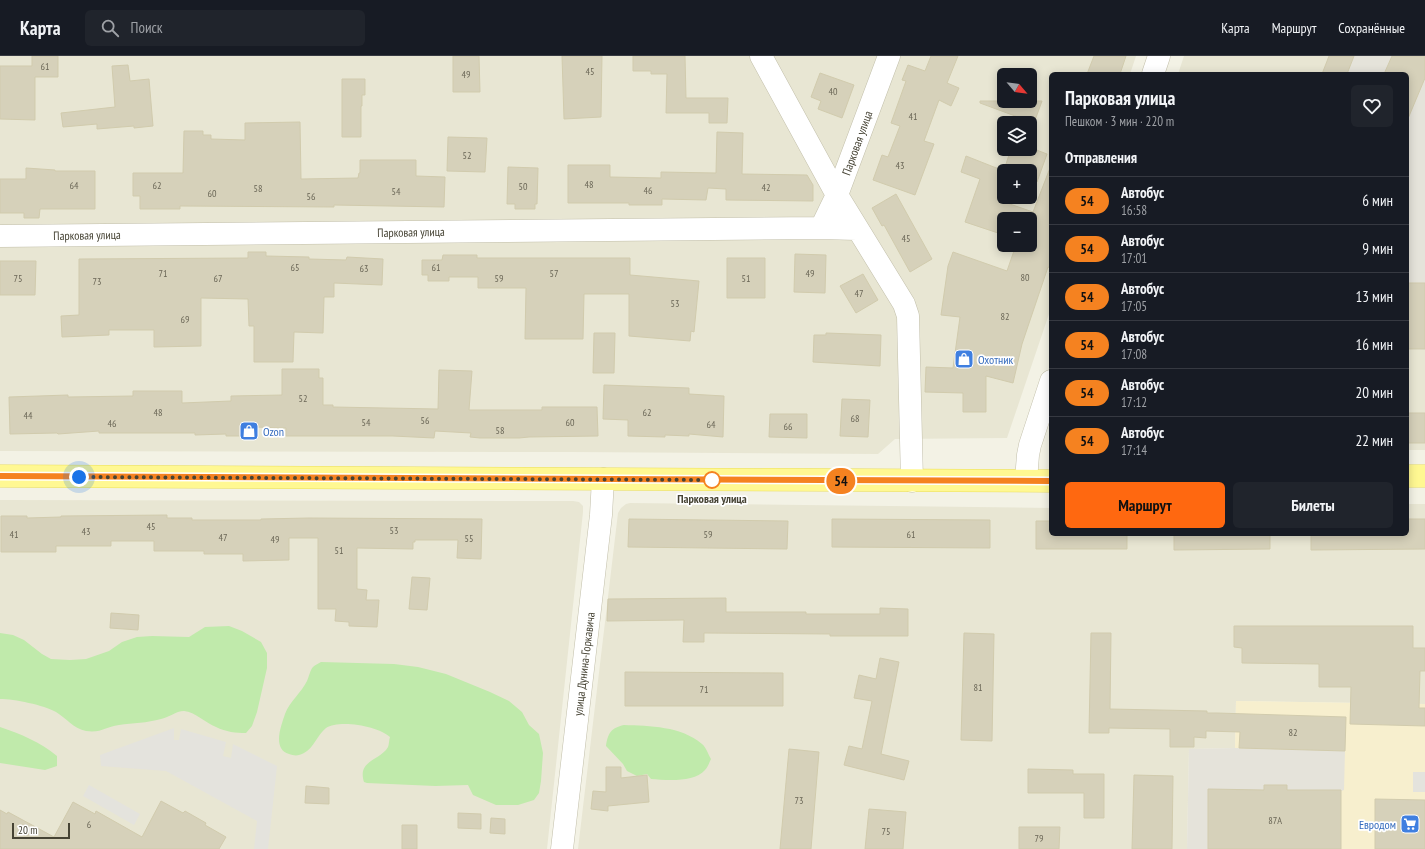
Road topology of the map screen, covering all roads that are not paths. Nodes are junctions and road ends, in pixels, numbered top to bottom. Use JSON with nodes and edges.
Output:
{"nodes":[{"id":1,"x":761,"y":56,"type":"edge"},
{"id":2,"x":889,"y":56,"type":"edge"},
{"id":3,"x":1159,"y":56,"type":"edge"},
{"id":4,"x":1154,"y":72,"type":"edge"},
{"id":5,"x":837,"y":195,"type":"junction"},
{"id":6,"x":821,"y":228,"type":"junction"},
{"id":7,"x":857,"y":229,"type":"junction"},
{"id":8,"x":0,"y":236,"type":"edge"},
{"id":9,"x":1049,"y":387,"type":"edge"},
{"id":10,"x":0,"y":476,"type":"edge"},
{"id":11,"x":1409,"y":476,"type":"edge"},
{"id":12,"x":1425,"y":476,"type":"edge"},
{"id":13,"x":603,"y":479,"type":"junction"},
{"id":14,"x":1026,"y":480,"type":"junction"},
{"id":15,"x":912,"y":481,"type":"junction"},
{"id":16,"x":1049,"y":481,"type":"edge"},
{"id":17,"x":562,"y":849,"type":"edge"}],
"edges":[{"from":1,"to":5,"type":"street"},
{"from":2,"to":5,"type":"street","name":"Парковая улица"},
{"from":3,"to":4,"type":"street"},
{"from":5,"to":6,"type":"street","name":"Парковая улица"},
{"from":5,"to":7,"type":"street"},
{"from":6,"to":7,"type":"street","name":"Парковая улица"},
{"from":6,"to":8,"type":"street","name":"Парковая улица"},
{"from":7,"to":15,"type":"street"},
{"from":9,"to":14,"type":"street"},
{"from":10,"to":13,"type":"main road"},
{"from":11,"to":12,"type":"main road"},
{"from":13,"to":15,"type":"main road"},
{"from":13,"to":17,"type":"street","name":"улица Дунина-Горкавича"},
{"from":14,"to":15,"type":"main road"},
{"from":14,"to":16,"type":"main road"}]}
